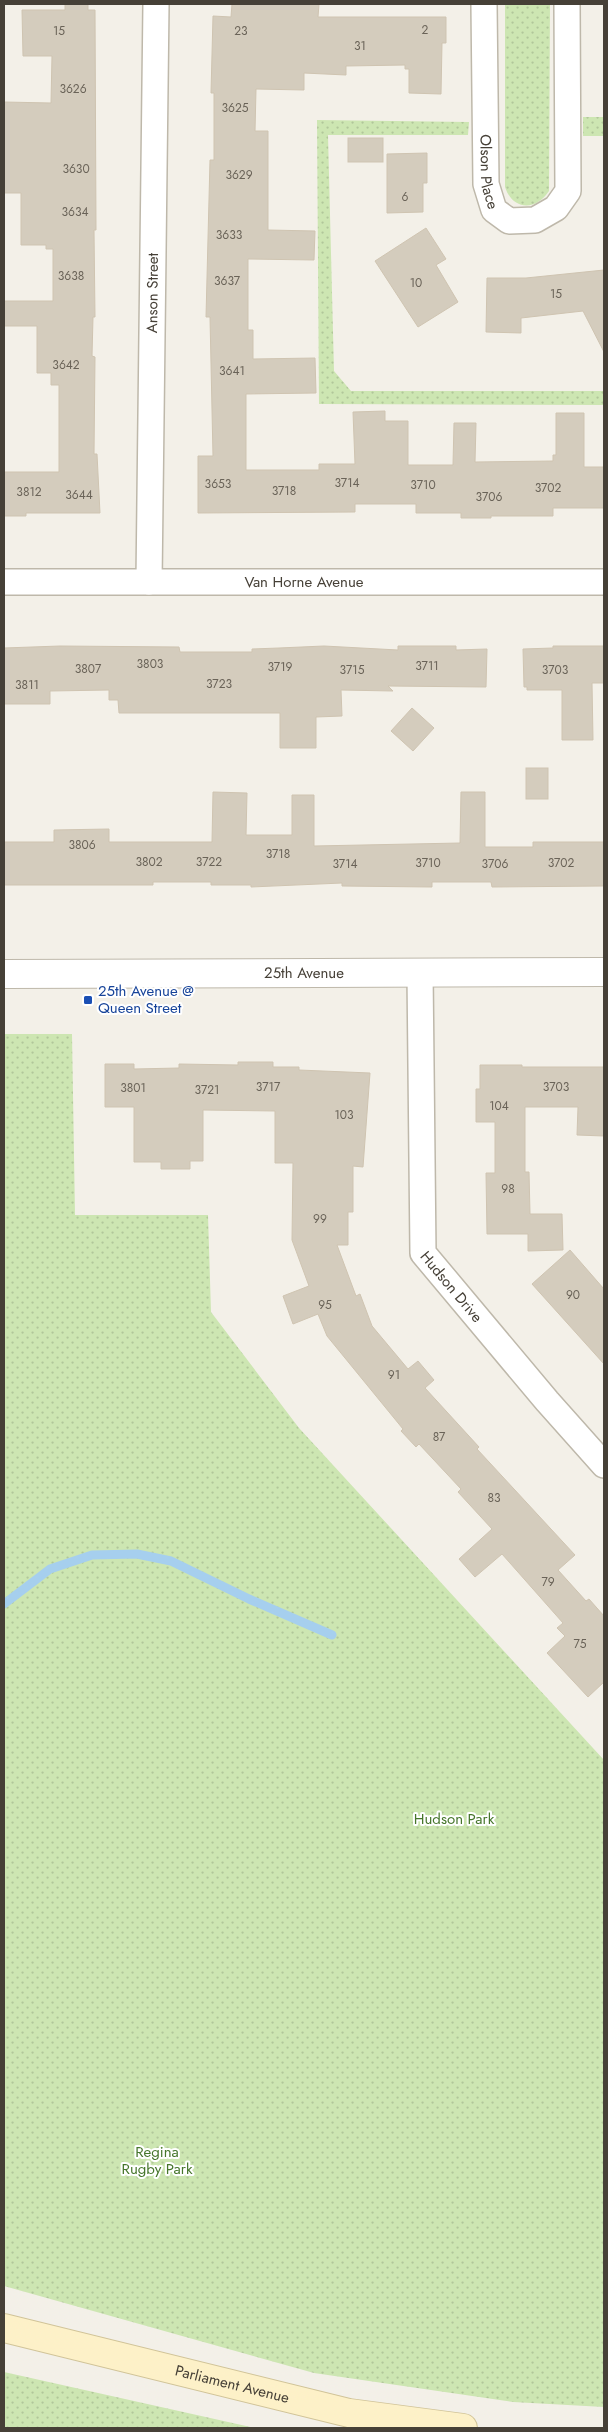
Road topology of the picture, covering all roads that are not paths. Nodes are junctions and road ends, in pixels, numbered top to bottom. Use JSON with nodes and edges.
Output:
{"nodes":[{"id":1,"x":156,"y":4,"type":"edge"},
{"id":2,"x":484,"y":4,"type":"edge"},
{"id":3,"x":567,"y":4,"type":"edge"},
{"id":4,"x":4,"y":582,"type":"edge"},
{"id":5,"x":149,"y":582,"type":"junction"},
{"id":6,"x":604,"y":582,"type":"edge"},
{"id":7,"x":420,"y":972,"type":"junction"},
{"id":8,"x":604,"y":972,"type":"edge"},
{"id":9,"x":4,"y":974,"type":"edge"},
{"id":10,"x":602,"y":1457,"type":"edge"},
{"id":11,"x":4,"y":2328,"type":"edge"},
{"id":12,"x":463,"y":2428,"type":"edge"}],
"edges":[{"from":1,"to":5,"type":"street","name":"Anson Street"},
{"from":2,"to":3,"type":"street","name":"Olson Place"},
{"from":4,"to":5,"type":"street","name":"Van Horne Avenue"},
{"from":5,"to":6,"type":"street","name":"Van Horne Avenue"},
{"from":7,"to":8,"type":"street","name":"25th Avenue"},
{"from":7,"to":9,"type":"street","name":"25th Avenue"},
{"from":7,"to":10,"type":"street","name":"Hudson Drive"},
{"from":11,"to":12,"type":"main road","name":"Parliament Avenue"}]}
